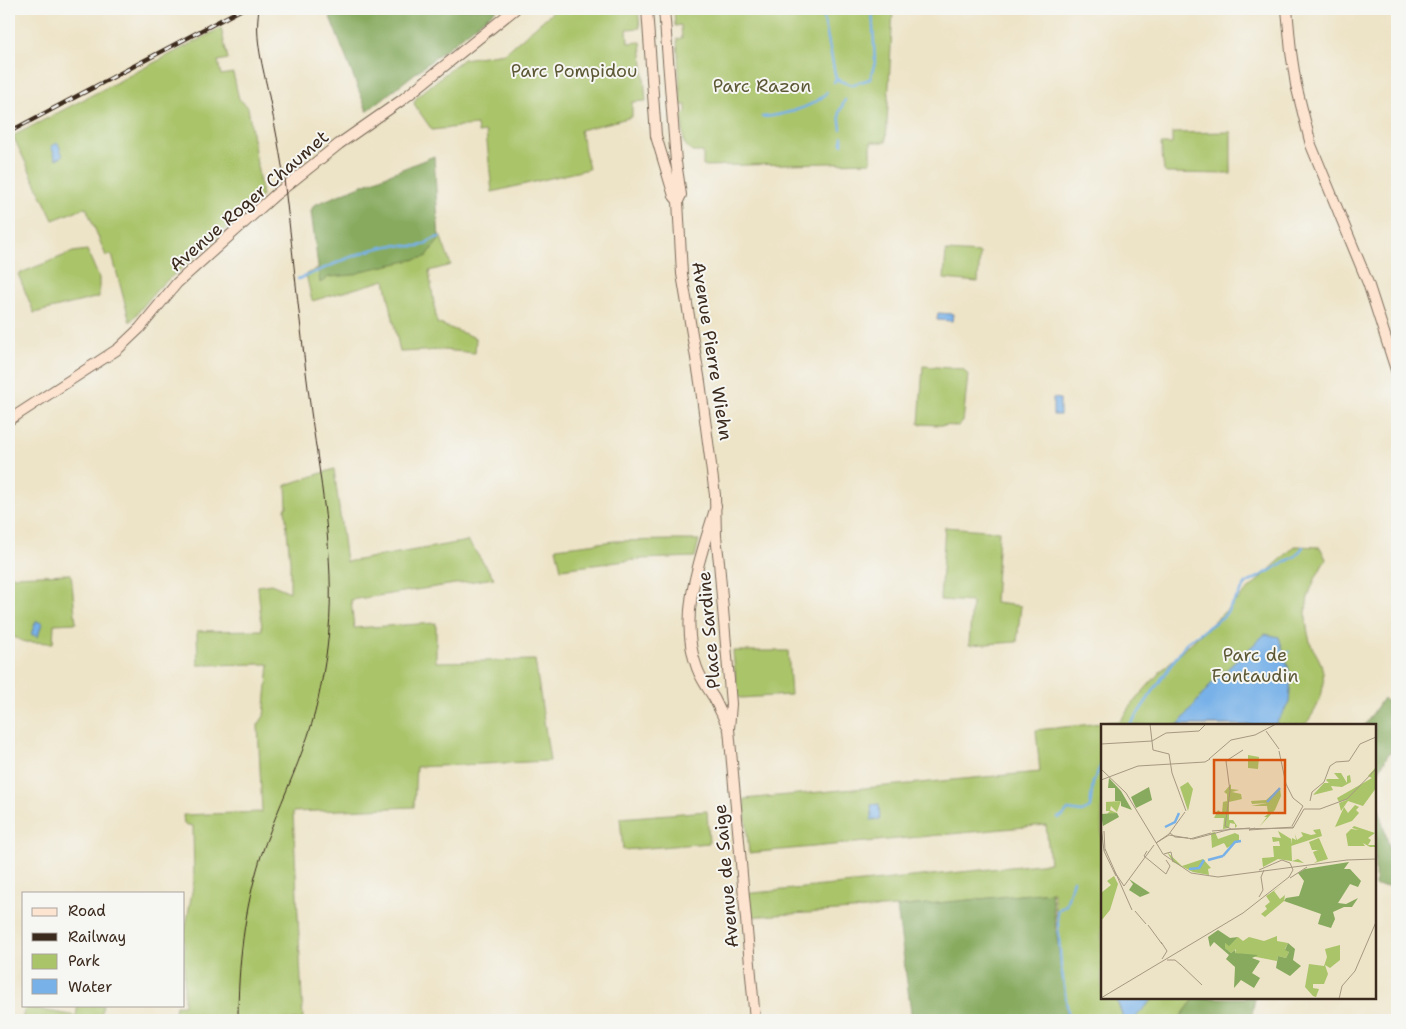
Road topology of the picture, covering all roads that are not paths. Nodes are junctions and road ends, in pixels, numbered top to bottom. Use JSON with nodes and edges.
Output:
{"nodes":[{"id":1,"x":515,"y":9,"type":"edge"},
{"id":2,"x":647,"y":9,"type":"edge"},
{"id":3,"x":664,"y":9,"type":"edge"},
{"id":4,"x":1286,"y":9,"type":"edge"},
{"id":5,"x":678,"y":201,"type":"junction"},
{"id":6,"x":1397,"y":373,"type":"edge"},
{"id":7,"x":9,"y":420,"type":"edge"},
{"id":8,"x":716,"y":506,"type":"junction"},
{"id":9,"x":704,"y":546,"type":"junction"},
{"id":10,"x":717,"y":547,"type":"junction"},
{"id":11,"x":725,"y":710,"type":"junction"},
{"id":12,"x":729,"y":729,"type":"joint"},
{"id":13,"x":755,"y":1020,"type":"edge"}],
"edges":[{"from":1,"to":7,"type":"street","name":"Avenue Roger Chaumet"},
{"from":2,"to":5,"type":"street","name":"Avenue Pierre Wiehn"},
{"from":3,"to":5,"type":"street","name":"Avenue Pierre Wiehn"},
{"from":4,"to":6,"type":"street"},
{"from":5,"to":8,"type":"street","name":"Avenue Pierre Wiehn"},
{"from":8,"to":9,"type":"street","name":"Place Sardine"},
{"from":8,"to":10,"type":"street","name":"Place Sardine"},
{"from":9,"to":10,"type":"street","name":"Place Sardine"},
{"from":9,"to":11,"type":"street","name":"Place Sardine"},
{"from":10,"to":11,"type":"street","name":"Place Sardine"},
{"from":11,"to":12,"type":"street","name":"Place Sardine"},
{"from":12,"to":13,"type":"street","name":"Avenue de Saige"}]}
